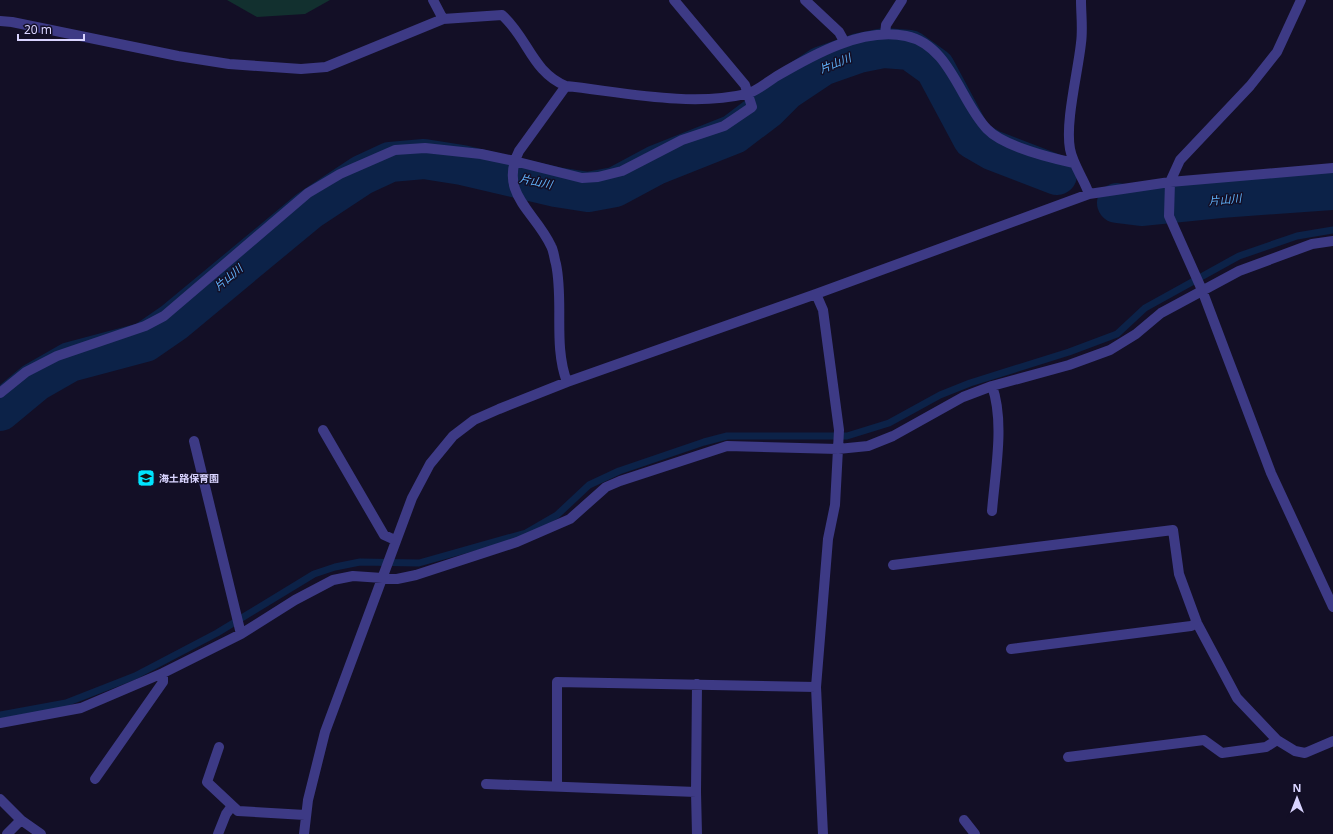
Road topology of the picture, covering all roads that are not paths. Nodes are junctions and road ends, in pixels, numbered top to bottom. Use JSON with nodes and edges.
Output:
{"nodes":[{"id":1,"x":433,"y":0,"type":"edge"},
{"id":2,"x":674,"y":0,"type":"edge"},
{"id":3,"x":805,"y":0,"type":"edge"},
{"id":4,"x":902,"y":0,"type":"edge"},
{"id":5,"x":1081,"y":0,"type":"edge"},
{"id":6,"x":1301,"y":0,"type":"edge"},
{"id":7,"x":443,"y":19,"type":"junction"},
{"id":8,"x":0,"y":21,"type":"edge"},
{"id":9,"x":885,"y":34,"type":"junction"},
{"id":10,"x":844,"y":42,"type":"junction"},
{"id":11,"x":566,"y":86,"type":"junction"},
{"id":12,"x":748,"y":94,"type":"junction"},
{"id":13,"x":1074,"y":163,"type":"junction"},
{"id":14,"x":514,"y":164,"type":"junction"},
{"id":15,"x":1333,"y":168,"type":"edge"},
{"id":16,"x":1170,"y":182,"type":"junction"},
{"id":17,"x":1089,"y":194,"type":"junction"},
{"id":18,"x":1333,"y":241,"type":"edge"},
{"id":19,"x":1202,"y":290,"type":"junction"},
{"id":20,"x":816,"y":294,"type":"junction"},
{"id":21,"x":567,"y":382,"type":"junction"},
{"id":22,"x":992,"y":386,"type":"junction"},
{"id":23,"x":0,"y":393,"type":"edge"},
{"id":24,"x":323,"y":430,"type":"dead end"},
{"id":25,"x":194,"y":441,"type":"dead end"},
{"id":26,"x":838,"y":448,"type":"junction"},
{"id":27,"x":992,"y":511,"type":"dead end"},
{"id":28,"x":395,"y":540,"type":"junction"},
{"id":29,"x":894,"y":566,"type":"dead end"},
{"id":30,"x":381,"y":577,"type":"junction"},
{"id":31,"x":1333,"y":607,"type":"edge"},
{"id":32,"x":1197,"y":623,"type":"junction"},
{"id":33,"x":241,"y":634,"type":"junction"},
{"id":34,"x":1011,"y":649,"type":"dead end"},
{"id":35,"x":163,"y":673,"type":"junction"},
{"id":36,"x":698,"y":684,"type":"junction"},
{"id":37,"x":816,"y":687,"type":"junction"},
{"id":38,"x":0,"y":723,"type":"edge"},
{"id":39,"x":1277,"y":740,"type":"junction"},
{"id":40,"x":1333,"y":741,"type":"edge"},
{"id":41,"x":219,"y":747,"type":"dead end"},
{"id":42,"x":1068,"y":757,"type":"dead end"},
{"id":43,"x":95,"y":780,"type":"dead end"},
{"id":44,"x":486,"y":784,"type":"dead end"},
{"id":45,"x":557,"y":786,"type":"junction"},
{"id":46,"x":696,"y":792,"type":"junction"},
{"id":47,"x":0,"y":799,"type":"edge"},
{"id":48,"x":232,"y":806,"type":"junction"},
{"id":49,"x":306,"y":816,"type":"junction"},
{"id":50,"x":21,"y":820,"type":"junction"},
{"id":51,"x":964,"y":820,"type":"dead end"},
{"id":52,"x":7,"y":834,"type":"edge"},
{"id":53,"x":41,"y":834,"type":"edge"},
{"id":54,"x":218,"y":834,"type":"edge"},
{"id":55,"x":304,"y":834,"type":"edge"},
{"id":56,"x":697,"y":834,"type":"edge"},
{"id":57,"x":823,"y":834,"type":"edge"},
{"id":58,"x":975,"y":834,"type":"edge"}],
"edges":[{"from":1,"to":7,"type":"street"},
{"from":2,"to":12,"type":"street"},
{"from":3,"to":10,"type":"street"},
{"from":4,"to":9,"type":"street"},
{"from":5,"to":13,"type":"street"},
{"from":6,"to":16,"type":"street"},
{"from":7,"to":8,"type":"street"},
{"from":7,"to":11,"type":"street"},
{"from":9,"to":10,"type":"street"},
{"from":9,"to":13,"type":"street"},
{"from":10,"to":12,"type":"street"},
{"from":11,"to":12,"type":"street"},
{"from":11,"to":14,"type":"street"},
{"from":12,"to":14,"type":"street"},
{"from":13,"to":17,"type":"street"},
{"from":14,"to":21,"type":"street"},
{"from":14,"to":23,"type":"street"},
{"from":15,"to":16,"type":"street"},
{"from":16,"to":17,"type":"street"},
{"from":16,"to":19,"type":"street"},
{"from":17,"to":20,"type":"street"},
{"from":18,"to":19,"type":"street"},
{"from":19,"to":22,"type":"street"},
{"from":19,"to":31,"type":"street"},
{"from":20,"to":21,"type":"street"},
{"from":20,"to":26,"type":"street"},
{"from":21,"to":28,"type":"street"},
{"from":22,"to":26,"type":"street"},
{"from":22,"to":27,"type":"street"},
{"from":24,"to":28,"type":"street"},
{"from":25,"to":33,"type":"street"},
{"from":26,"to":30,"type":"street"},
{"from":26,"to":37,"type":"street"},
{"from":28,"to":30,"type":"street"},
{"from":29,"to":32,"type":"street"},
{"from":30,"to":33,"type":"street"},
{"from":30,"to":49,"type":"street"},
{"from":32,"to":34,"type":"street"},
{"from":32,"to":39,"type":"street"},
{"from":33,"to":35,"type":"street"},
{"from":35,"to":38,"type":"street"},
{"from":35,"to":43,"type":"street"},
{"from":36,"to":37,"type":"street"},
{"from":36,"to":45,"type":"street"},
{"from":36,"to":46,"type":"street"},
{"from":37,"to":57,"type":"street"},
{"from":39,"to":40,"type":"street"},
{"from":39,"to":42,"type":"street"},
{"from":41,"to":48,"type":"street"},
{"from":44,"to":45,"type":"street"},
{"from":45,"to":46,"type":"street"},
{"from":46,"to":56,"type":"street"},
{"from":47,"to":50,"type":"street"},
{"from":48,"to":49,"type":"street"},
{"from":48,"to":54,"type":"street"},
{"from":49,"to":55,"type":"street"},
{"from":50,"to":52,"type":"street"},
{"from":50,"to":53,"type":"street"},
{"from":51,"to":58,"type":"street"}]}
